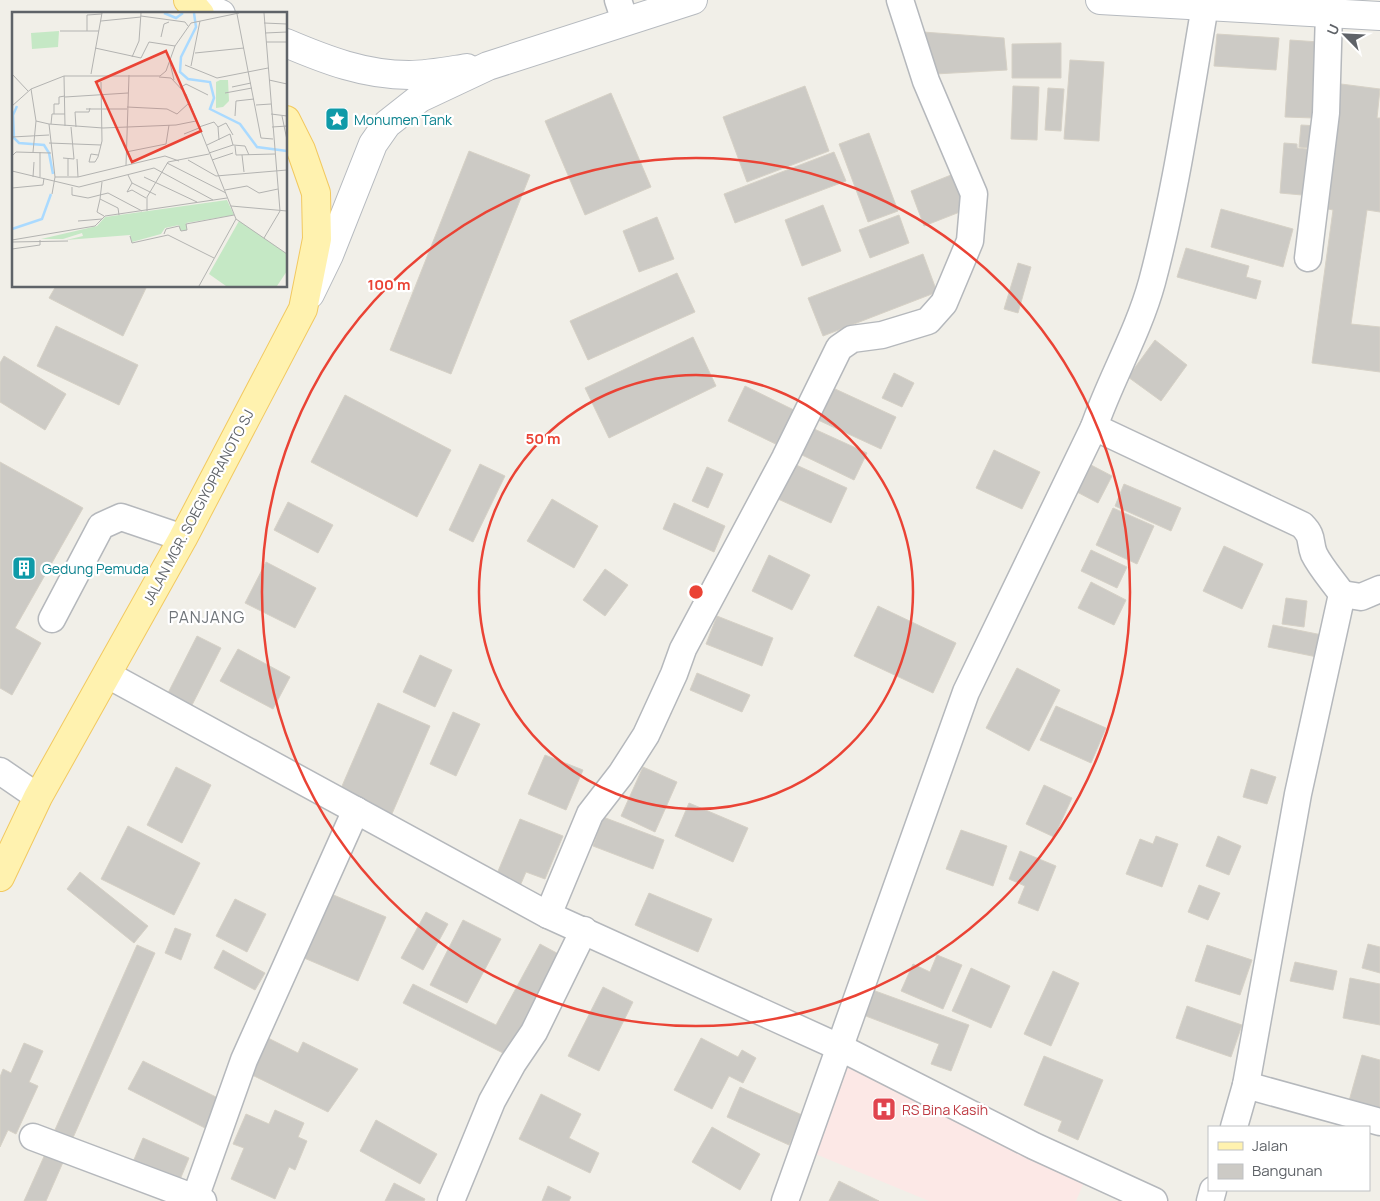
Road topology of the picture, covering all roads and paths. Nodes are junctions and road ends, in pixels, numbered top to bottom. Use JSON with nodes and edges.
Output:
{"nodes":[{"id":1,"x":189,"y":0,"type":"edge"},
{"id":2,"x":693,"y":0,"type":"edge"},
{"id":3,"x":900,"y":0,"type":"edge"},
{"id":4,"x":1100,"y":0,"type":"edge"},
{"id":5,"x":1205,"y":6,"type":"junction"},
{"id":6,"x":1316,"y":8,"type":"edge"},
{"id":7,"x":621,"y":11,"type":"edge"},
{"id":8,"x":198,"y":12,"type":"edge"},
{"id":9,"x":216,"y":12,"type":"edge"},
{"id":10,"x":1380,"y":16,"type":"edge"},
{"id":11,"x":288,"y":44,"type":"edge"},
{"id":12,"x":488,"y":66,"type":"junction"},
{"id":13,"x":288,"y":124,"type":"edge"},
{"id":14,"x":1308,"y":258,"type":"dead end"},
{"id":15,"x":303,"y":309,"type":"junction"},
{"id":16,"x":1094,"y":427,"type":"junction"},
{"id":17,"x":183,"y":538,"type":"junction"},
{"id":18,"x":1380,"y":589,"type":"edge"},
{"id":19,"x":1342,"y":594,"type":"junction"},
{"id":20,"x":52,"y":619,"type":"dead end"},
{"id":21,"x":108,"y":675,"type":"junction"},
{"id":22,"x":0,"y":771,"type":"edge"},
{"id":23,"x":38,"y":797,"type":"junction"},
{"id":24,"x":356,"y":810,"type":"junction"},
{"id":25,"x":0,"y":877,"type":"edge"},
{"id":26,"x":548,"y":915,"type":"junction"},
{"id":27,"x":584,"y":930,"type":"junction"},
{"id":28,"x":841,"y":1048,"type":"junction"},
{"id":29,"x":1246,"y":1084,"type":"junction"},
{"id":30,"x":1380,"y":1122,"type":"edge"},
{"id":31,"x":1234,"y":1126,"type":"edge"},
{"id":32,"x":33,"y":1137,"type":"dead end"},
{"id":33,"x":198,"y":1200,"type":"edge"},
{"id":34,"x":451,"y":1201,"type":"edge"},
{"id":35,"x":785,"y":1201,"type":"edge"},
{"id":36,"x":1154,"y":1201,"type":"edge"}],
"edges":[{"from":1,"to":8,"type":"main road"},
{"from":1,"to":9,"type":"main road"},
{"from":2,"to":7,"type":"main road"},
{"from":3,"to":26,"type":"street"},
{"from":4,"to":5,"type":"main road"},
{"from":5,"to":6,"type":"main road"},
{"from":5,"to":16,"type":"street"},
{"from":6,"to":10,"type":"main road"},
{"from":6,"to":14,"type":"street"},
{"from":7,"to":12,"type":"main road"},
{"from":11,"to":12,"type":"main road"},
{"from":12,"to":15,"type":"main road"},
{"from":13,"to":15,"type":"main road","name":"JALAN MGR. SOEGIYOPRANOTO SJ"},
{"from":15,"to":17,"type":"main road","name":"JALAN MGR. SOEGIYOPRANOTO SJ"},
{"from":16,"to":19,"type":"street"},
{"from":16,"to":28,"type":"street"},
{"from":17,"to":20,"type":"street"},
{"from":17,"to":21,"type":"main road","name":"JALAN MGR. SOEGIYOPRANOTO SJ"},
{"from":18,"to":19,"type":"street"},
{"from":19,"to":29,"type":"street"},
{"from":21,"to":23,"type":"main road","name":"JALAN MGR. SOEGIYOPRANOTO SJ"},
{"from":21,"to":24,"type":"street"},
{"from":22,"to":23,"type":"street"},
{"from":23,"to":25,"type":"main road","name":"JALAN MGR. SOEGIYOPRANOTO SJ"},
{"from":24,"to":26,"type":"street"},
{"from":24,"to":33,"type":"street"},
{"from":26,"to":27,"type":"street"},
{"from":27,"to":28,"type":"street"},
{"from":27,"to":34,"type":"street"},
{"from":28,"to":35,"type":"street"},
{"from":28,"to":36,"type":"street"},
{"from":29,"to":30,"type":"street"},
{"from":29,"to":31,"type":"street"},
{"from":32,"to":33,"type":"street"}]}
